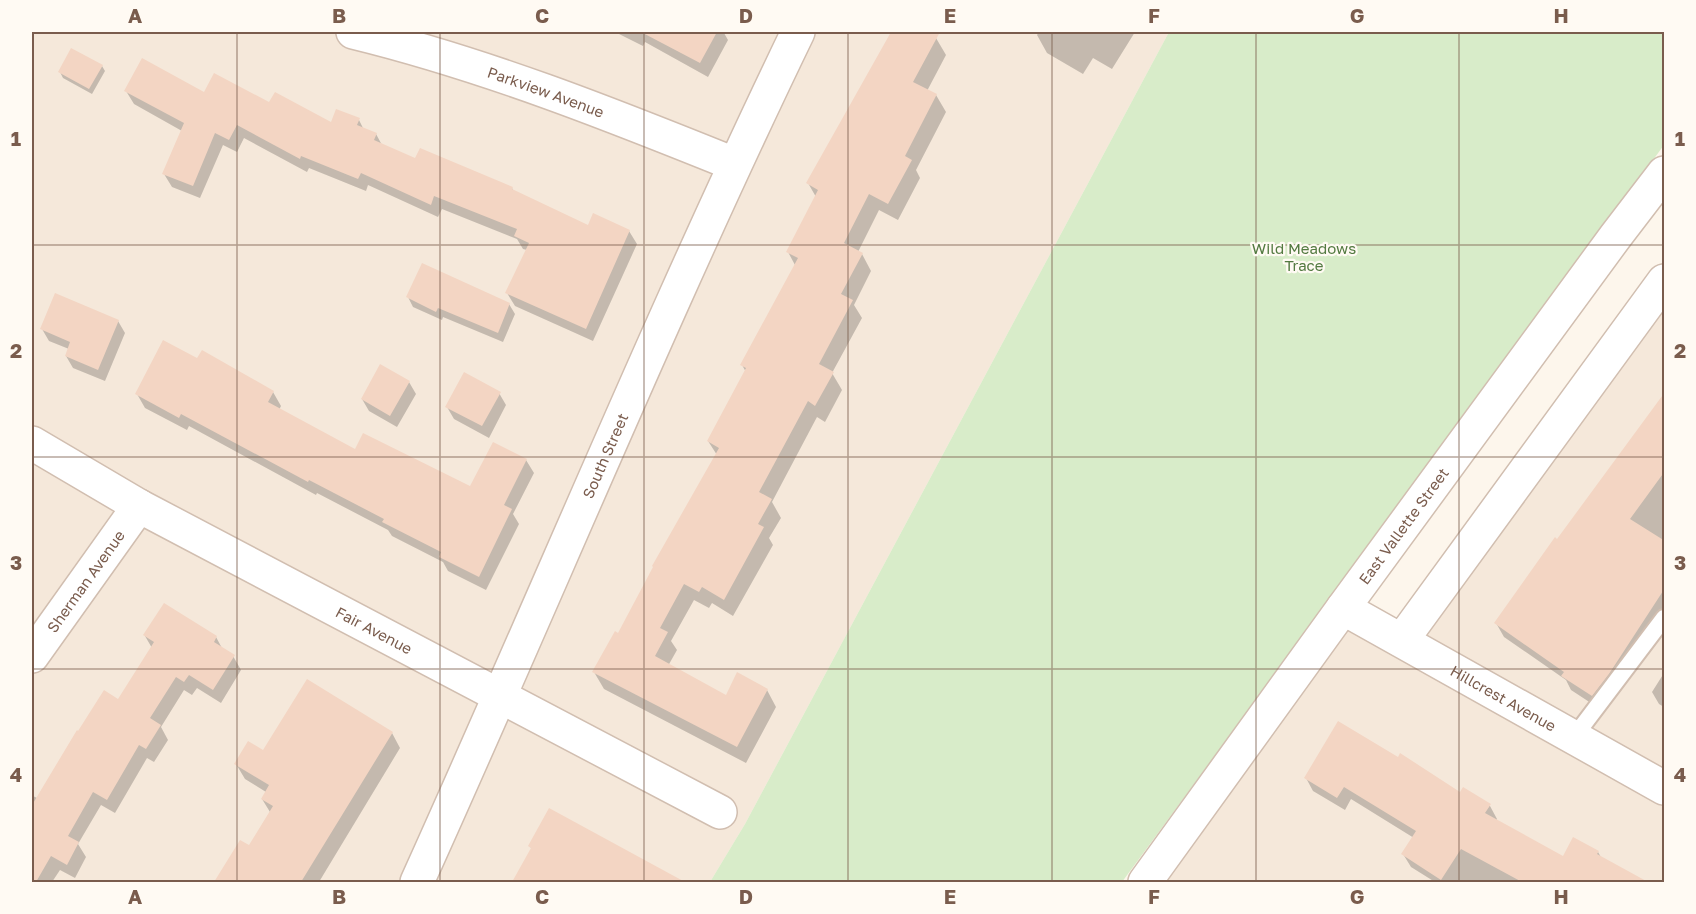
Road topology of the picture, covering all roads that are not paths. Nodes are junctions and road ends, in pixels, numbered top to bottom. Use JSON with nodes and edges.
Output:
{"nodes":[{"id":1,"x":353,"y":32,"type":"edge"},
{"id":2,"x":798,"y":32,"type":"edge"},
{"id":3,"x":734,"y":164,"type":"junction"},
{"id":4,"x":1662,"y":183,"type":"edge"},
{"id":5,"x":1665,"y":281,"type":"edge"},
{"id":6,"x":32,"y":443,"type":"edge"},
{"id":7,"x":139,"y":506,"type":"junction"},
{"id":8,"x":1343,"y":608,"type":"junction"},
{"id":9,"x":1665,"y":618,"type":"edge"},
{"id":10,"x":1402,"y":640,"type":"junction"},
{"id":11,"x":32,"y":656,"type":"edge"},
{"id":12,"x":501,"y":696,"type":"junction"},
{"id":13,"x":1574,"y":737,"type":"junction"},
{"id":14,"x":1665,"y":788,"type":"edge"},
{"id":15,"x":720,"y":812,"type":"dead end"},
{"id":16,"x":417,"y":882,"type":"edge"},
{"id":17,"x":1145,"y":882,"type":"edge"}],
"edges":[{"from":1,"to":3,"type":"street","name":"Parkview Avenue"},
{"from":2,"to":3,"type":"street","name":"South Street"},
{"from":3,"to":12,"type":"street","name":"South Street"},
{"from":4,"to":8,"type":"street","name":"East Vallette Street"},
{"from":5,"to":10,"type":"street"},
{"from":6,"to":7,"type":"street","name":"Fair Avenue"},
{"from":7,"to":11,"type":"street","name":"Sherman Avenue"},
{"from":7,"to":12,"type":"street","name":"Fair Avenue"},
{"from":8,"to":10,"type":"street","name":"Hillcrest Avenue"},
{"from":8,"to":17,"type":"street","name":"East Vallette Street"},
{"from":9,"to":13,"type":"lane"},
{"from":10,"to":13,"type":"street","name":"Hillcrest Avenue"},
{"from":12,"to":15,"type":"street","name":"Fair Avenue"},
{"from":12,"to":16,"type":"street","name":"South Street"},
{"from":13,"to":14,"type":"street","name":"Hillcrest Avenue"}]}
